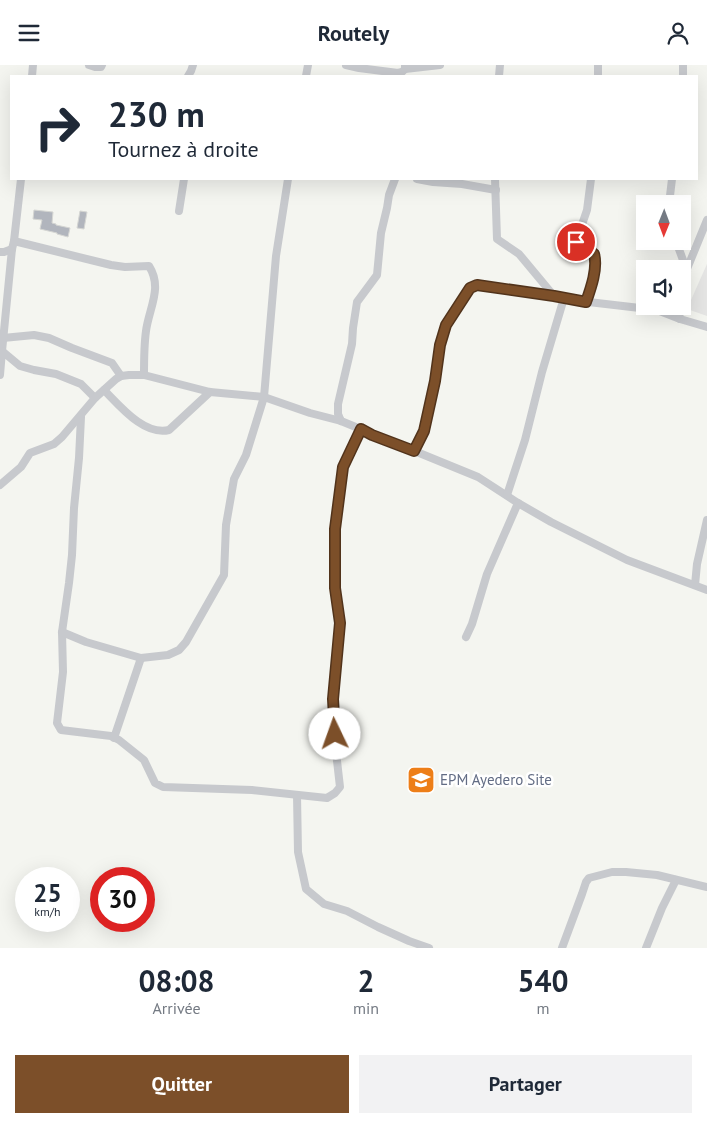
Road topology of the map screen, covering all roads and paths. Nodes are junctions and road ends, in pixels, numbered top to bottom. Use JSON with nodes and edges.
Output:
{"nodes":[{"id":1,"x":89,"y":65,"type":"edge"},
{"id":2,"x":102,"y":65,"type":"edge"},
{"id":3,"x":346,"y":65,"type":"edge"},
{"id":4,"x":440,"y":65,"type":"edge"},
{"id":5,"x":405,"y":67,"type":"edge"},
{"id":6,"x":21,"y":180,"type":"edge"},
{"id":7,"x":184,"y":180,"type":"edge"},
{"id":8,"x":288,"y":180,"type":"edge"},
{"id":9,"x":394,"y":180,"type":"edge"},
{"id":10,"x":422,"y":180,"type":"edge"},
{"id":11,"x":495,"y":180,"type":"edge"},
{"id":12,"x":591,"y":180,"type":"edge"},
{"id":13,"x":672,"y":180,"type":"edge"},
{"id":14,"x":496,"y":190,"type":"junction"},
{"id":15,"x":670,"y":195,"type":"edge"},
{"id":16,"x":179,"y":211,"type":"dead end"},
{"id":17,"x":707,"y":220,"type":"edge"},
{"id":18,"x":13,"y":245,"type":"junction"},
{"id":19,"x":0,"y":251,"type":"edge"},
{"id":20,"x":691,"y":261,"type":"edge"},
{"id":21,"x":554,"y":296,"type":"junction"},
{"id":22,"x":564,"y":298,"type":"junction"},
{"id":23,"x":586,"y":302,"type":"junction"},
{"id":24,"x":636,"y":306,"type":"edge"},
{"id":25,"x":673,"y":315,"type":"edge"},
{"id":26,"x":679,"y":315,"type":"edge"},
{"id":27,"x":680,"y":319,"type":"junction"},
{"id":28,"x":707,"y":327,"type":"edge"},
{"id":29,"x":3,"y":338,"type":"junction"},
{"id":30,"x":1,"y":351,"type":"edge"},
{"id":31,"x":0,"y":375,"type":"edge"},
{"id":32,"x":144,"y":375,"type":"junction"},
{"id":33,"x":121,"y":376,"type":"junction"},
{"id":34,"x":104,"y":390,"type":"junction"},
{"id":35,"x":210,"y":392,"type":"junction"},
{"id":36,"x":264,"y":397,"type":"junction"},
{"id":37,"x":95,"y":398,"type":"junction"},
{"id":38,"x":81,"y":417,"type":"junction"},
{"id":39,"x":342,"y":421,"type":"junction"},
{"id":40,"x":361,"y":429,"type":"junction"},
{"id":41,"x":414,"y":451,"type":"junction"},
{"id":42,"x":0,"y":485,"type":"edge"},
{"id":43,"x":507,"y":495,"type":"junction"},
{"id":44,"x":518,"y":503,"type":"junction"},
{"id":45,"x":707,"y":520,"type":"edge"},
{"id":46,"x":695,"y":585,"type":"junction"},
{"id":47,"x":707,"y":590,"type":"edge"},
{"id":48,"x":62,"y":632,"type":"junction"},
{"id":49,"x":466,"y":637,"type":"dead end"},
{"id":50,"x":141,"y":657,"type":"junction"},
{"id":51,"x":114,"y":738,"type":"junction"},
{"id":52,"x":297,"y":795,"type":"junction"},
{"id":53,"x":676,"y":880,"type":"junction"},
{"id":54,"x":707,"y":887,"type":"edge"},
{"id":55,"x":429,"y":948,"type":"edge"},
{"id":56,"x":562,"y":948,"type":"edge"},
{"id":57,"x":646,"y":948,"type":"edge"}],
"edges":[{"from":1,"to":2,"type":"street"},
{"from":3,"to":5,"type":"street"},
{"from":4,"to":5,"type":"street"},
{"from":6,"to":18,"type":"street"},
{"from":7,"to":16,"type":"street"},
{"from":8,"to":36,"type":"street"},
{"from":9,"to":39,"type":"street"},
{"from":10,"to":14,"type":"street"},
{"from":11,"to":14,"type":"street"},
{"from":12,"to":23,"type":"street"},
{"from":13,"to":15,"type":"street"},
{"from":14,"to":21,"type":"street"},
{"from":17,"to":20,"type":"street"},
{"from":18,"to":19,"type":"street"},
{"from":18,"to":29,"type":"street"},
{"from":18,"to":32,"type":"street"},
{"from":21,"to":22,"type":"street"},
{"from":21,"to":41,"type":"street"},
{"from":22,"to":23,"type":"street"},
{"from":22,"to":43,"type":"street"},
{"from":23,"to":24,"type":"street"},
{"from":25,"to":27,"type":"street"},
{"from":26,"to":27,"type":"street"},
{"from":27,"to":28,"type":"street"},
{"from":29,"to":30,"type":"street"},
{"from":29,"to":33,"type":"street"},
{"from":30,"to":31,"type":"street"},
{"from":30,"to":37,"type":"street"},
{"from":32,"to":33,"type":"street"},
{"from":32,"to":35,"type":"street"},
{"from":33,"to":34,"type":"street"},
{"from":34,"to":35,"type":"street"},
{"from":34,"to":37,"type":"street"},
{"from":35,"to":36,"type":"street"},
{"from":36,"to":39,"type":"street"},
{"from":36,"to":50,"type":"street"},
{"from":37,"to":38,"type":"street"},
{"from":38,"to":42,"type":"street"},
{"from":38,"to":48,"type":"street"},
{"from":39,"to":40,"type":"street"},
{"from":40,"to":41,"type":"street"},
{"from":40,"to":52,"type":"street"},
{"from":41,"to":43,"type":"street"},
{"from":43,"to":44,"type":"street"},
{"from":44,"to":46,"type":"street"},
{"from":44,"to":49,"type":"street"},
{"from":45,"to":46,"type":"street"},
{"from":46,"to":47,"type":"street"},
{"from":48,"to":50,"type":"street"},
{"from":48,"to":51,"type":"street"},
{"from":50,"to":51,"type":"street"},
{"from":51,"to":52,"type":"street"},
{"from":52,"to":55,"type":"street"},
{"from":53,"to":54,"type":"street"},
{"from":53,"to":56,"type":"street"},
{"from":53,"to":57,"type":"street"}]}
